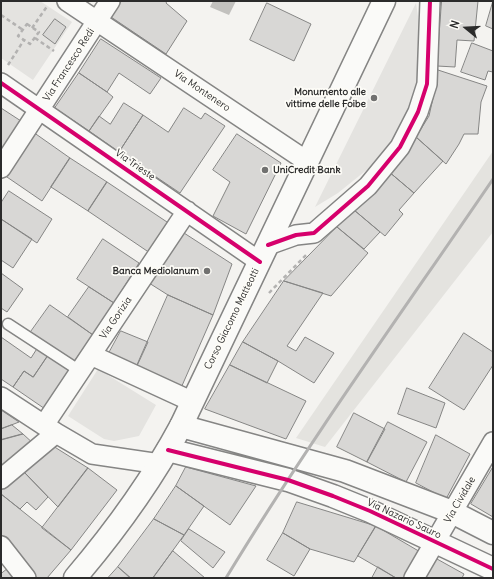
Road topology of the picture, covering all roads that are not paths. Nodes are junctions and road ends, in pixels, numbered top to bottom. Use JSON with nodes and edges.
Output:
{"nodes":[{"id":1,"x":67,"y":1,"type":"edge"},
{"id":2,"x":110,"y":1,"type":"edge"},
{"id":3,"x":384,"y":1,"type":"edge"},
{"id":4,"x":430,"y":1,"type":"edge"},
{"id":5,"x":97,"y":21,"type":"junction"},
{"id":6,"x":3,"y":76,"type":"edge"},
{"id":7,"x":40,"y":109,"type":"junction"},
{"id":8,"x":308,"y":162,"type":"junction"},
{"id":9,"x":1,"y":168,"type":"edge"},
{"id":10,"x":187,"y":211,"type":"junction"},
{"id":11,"x":264,"y":253,"type":"junction"},
{"id":12,"x":8,"y":324,"type":"dead end"},
{"id":13,"x":91,"y":355,"type":"junction"},
{"id":14,"x":80,"y":371,"type":"junction"},
{"id":15,"x":1,"y":397,"type":"edge"},
{"id":16,"x":193,"y":402,"type":"junction"},
{"id":17,"x":181,"y":426,"type":"junction"},
{"id":18,"x":50,"y":429,"type":"junction"},
{"id":19,"x":493,"y":442,"type":"edge"},
{"id":20,"x":164,"y":457,"type":"junction"},
{"id":21,"x":1,"y":480,"type":"edge"},
{"id":22,"x":452,"y":512,"type":"junction"},
{"id":23,"x":493,"y":533,"type":"edge"},
{"id":24,"x":436,"y":542,"type":"junction"},
{"id":25,"x":1,"y":546,"type":"edge"},
{"id":26,"x":493,"y":569,"type":"edge"},
{"id":27,"x":26,"y":578,"type":"edge"},
{"id":28,"x":75,"y":578,"type":"edge"},
{"id":29,"x":414,"y":578,"type":"edge"}],
"edges":[{"from":1,"to":5,"type":"street","name":"Via Montenero"},
{"from":2,"to":5,"type":"street","name":"Via Francesco Redi"},
{"from":3,"to":8,"type":"street","name":"Corso Giacomo Matteotti"},
{"from":4,"to":11,"type":"street"},
{"from":5,"to":7,"type":"street","name":"Via Francesco Redi"},
{"from":5,"to":8,"type":"street","name":"Via Montenero"},
{"from":6,"to":7,"type":"street","name":"Via Trieste"},
{"from":7,"to":9,"type":"street","name":"Via Francesco Redi"},
{"from":7,"to":10,"type":"street","name":"Via Trieste"},
{"from":8,"to":11,"type":"street","name":"Corso Giacomo Matteotti"},
{"from":10,"to":11,"type":"street","name":"Via Trieste"},
{"from":10,"to":13,"type":"street","name":"Via Gorizia"},
{"from":11,"to":16,"type":"street","name":"Corso Giacomo Matteotti"},
{"from":12,"to":14,"type":"lane"},
{"from":13,"to":14,"type":"street","name":"Via Gorizia"},
{"from":13,"to":16,"type":"street"},
{"from":14,"to":18,"type":"street","name":"Via Gorizia"},
{"from":15,"to":18,"type":"street"},
{"from":16,"to":17,"type":"street","name":"Corso Giacomo Matteotti"},
{"from":17,"to":20,"type":"street","name":"Corso Giacomo Matteotti"},
{"from":17,"to":22,"type":"street","name":"Via Nazario Sauro"},
{"from":18,"to":20,"type":"street"},
{"from":18,"to":21,"type":"street","name":"Via Gorizia"},
{"from":19,"to":22,"type":"street","name":"Via Cividale"},
{"from":20,"to":24,"type":"street","name":"Via Nazario Sauro"},
{"from":20,"to":28,"type":"street","name":"Corso Giacomo Matteotti"},
{"from":22,"to":23,"type":"street","name":"Via Nazario Sauro"},
{"from":22,"to":24,"type":"street","name":"Via Cividale"},
{"from":24,"to":26,"type":"street","name":"Via Nazario Sauro"},
{"from":24,"to":29,"type":"street","name":"Via Cividale"},
{"from":25,"to":27,"type":"street"}]}
